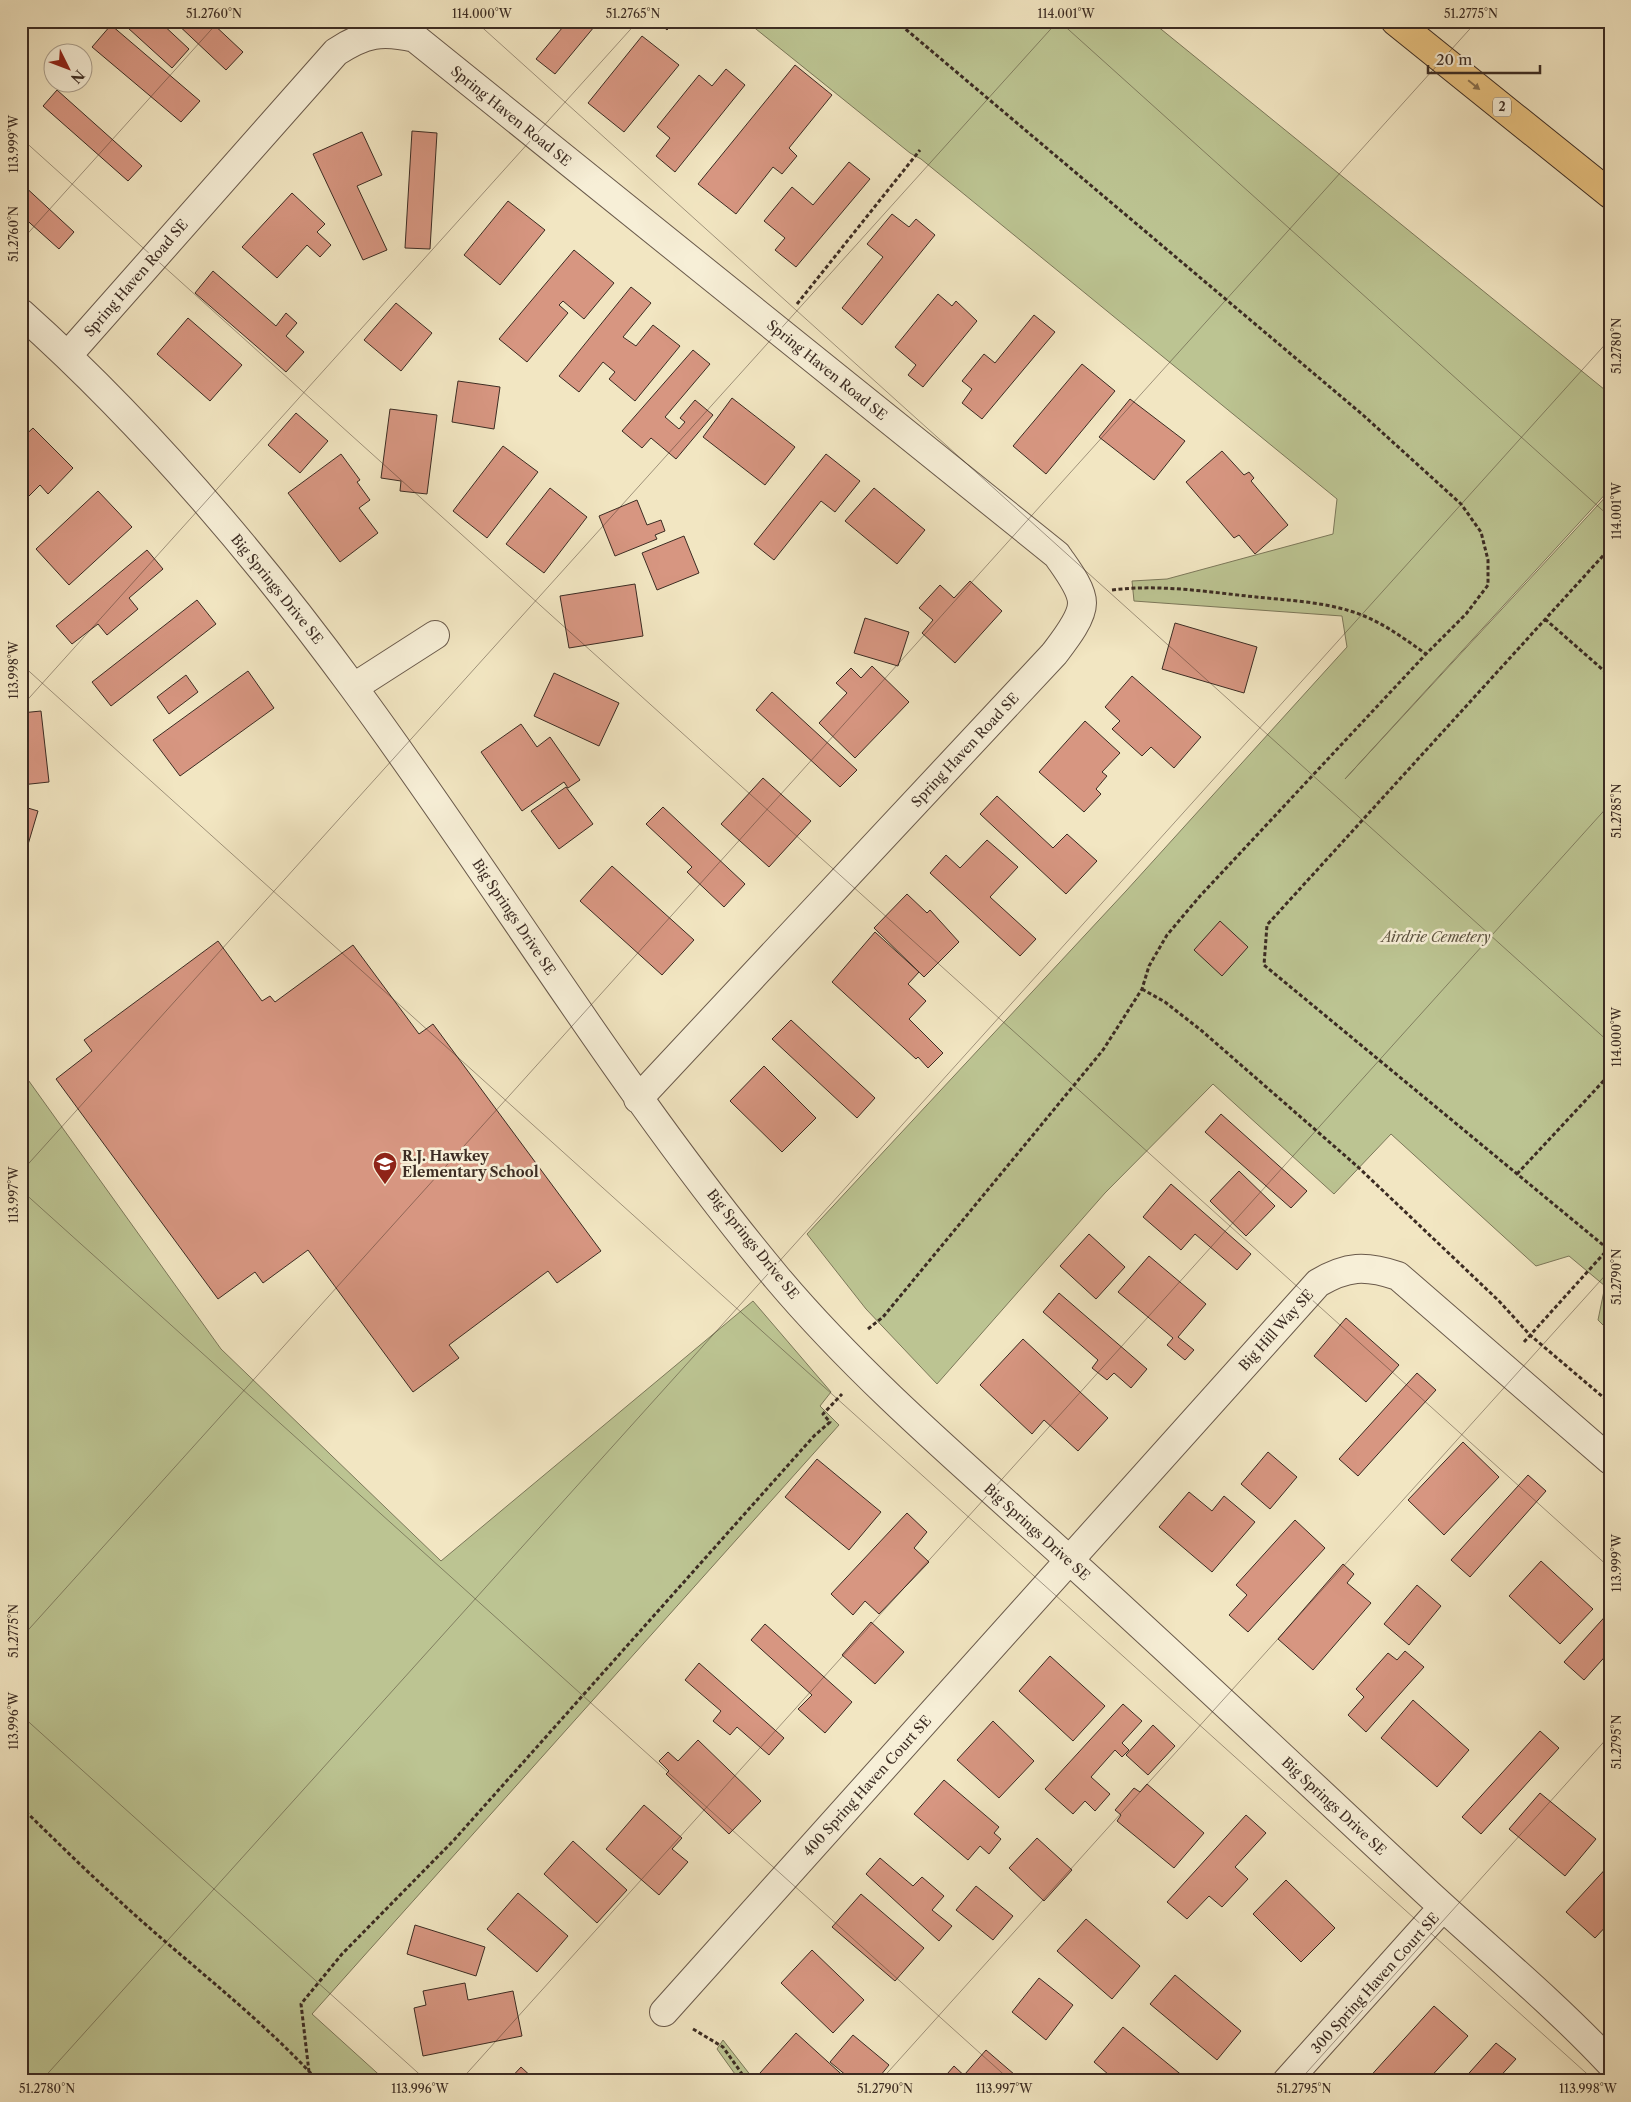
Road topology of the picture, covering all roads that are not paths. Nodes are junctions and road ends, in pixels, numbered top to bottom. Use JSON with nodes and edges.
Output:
{"nodes":[{"id":1,"x":1395,"y":21,"type":"edge"},
{"id":2,"x":1610,"y":194,"type":"edge"},
{"id":3,"x":21,"y":313,"type":"edge"},
{"id":4,"x":68,"y":355,"type":"junction"},
{"id":5,"x":435,"y":635,"type":"dead end"},
{"id":6,"x":354,"y":687,"type":"junction"},
{"id":7,"x":638,"y":1099,"type":"junction"},
{"id":8,"x":1610,"y":1460,"type":"edge"},
{"id":9,"x":1070,"y":1561,"type":"junction"},
{"id":10,"x":1443,"y":1907,"type":"junction"},
{"id":11,"x":664,"y":2012,"type":"road end"},
{"id":12,"x":1610,"y":2063,"type":"edge"},
{"id":13,"x":1287,"y":2081,"type":"edge"}],
"edges":[{"from":1,"to":2,"type":"highway","number":"2","one_way":true},
{"from":3,"to":4,"type":"street","name":"Big Springs Drive SE"},
{"from":4,"to":6,"type":"street","name":"Big Springs Drive SE"},
{"from":4,"to":7,"type":"street","name":"Spring Haven Road SE"},
{"from":5,"to":6,"type":"street"},
{"from":6,"to":7,"type":"street","name":"Big Springs Drive SE"},
{"from":7,"to":9,"type":"street","name":"Big Springs Drive SE"},
{"from":8,"to":9,"type":"street","name":"Big Hill Way SE"},
{"from":9,"to":10,"type":"street","name":"Big Springs Drive SE"},
{"from":9,"to":11,"type":"street","name":"400 Spring Haven Court SE"},
{"from":10,"to":12,"type":"street","name":"Big Springs Drive SE"},
{"from":10,"to":13,"type":"street","name":"300 Spring Haven Court SE"}]}
